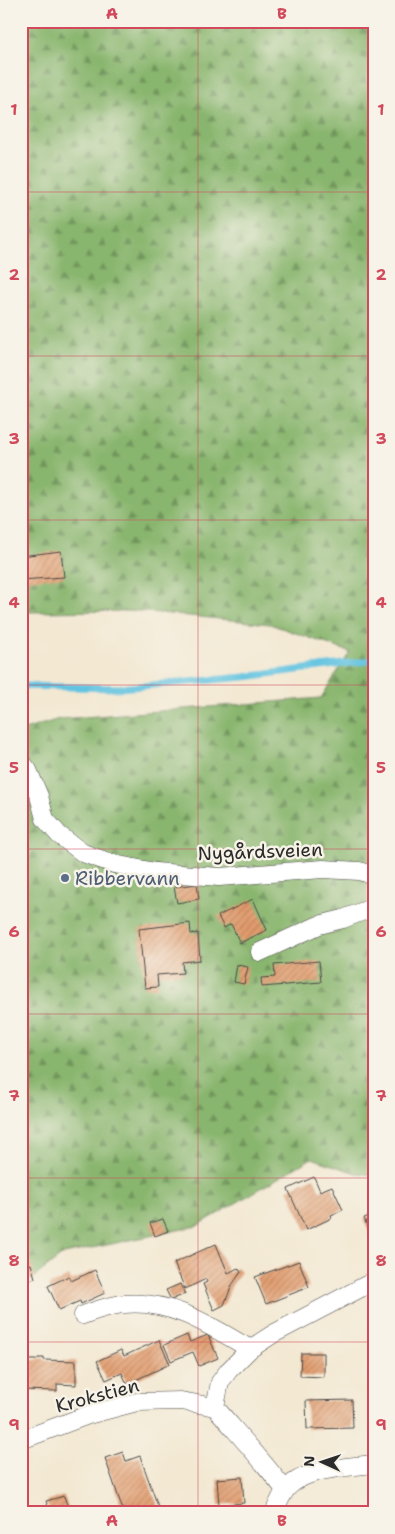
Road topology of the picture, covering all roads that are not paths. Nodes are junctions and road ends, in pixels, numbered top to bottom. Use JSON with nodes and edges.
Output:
{"nodes":[{"id":1,"x":21,"y":762,"type":"edge"},
{"id":2,"x":374,"y":875,"type":"edge"},
{"id":3,"x":374,"y":907,"type":"edge"},
{"id":4,"x":260,"y":952,"type":"dead end"},
{"id":5,"x":374,"y":1281,"type":"edge"},
{"id":6,"x":83,"y":1315,"type":"dead end"},
{"id":7,"x":250,"y":1349,"type":"junction"},
{"id":8,"x":215,"y":1407,"type":"junction"},
{"id":9,"x":21,"y":1440,"type":"edge"},
{"id":10,"x":374,"y":1464,"type":"edge"},
{"id":11,"x":285,"y":1490,"type":"junction"},
{"id":12,"x":274,"y":1513,"type":"edge"}],
"edges":[{"from":1,"to":2,"type":"street","name":"Nygårdsveien"},
{"from":3,"to":4,"type":"street"},
{"from":5,"to":7,"type":"street"},
{"from":6,"to":7,"type":"street"},
{"from":7,"to":8,"type":"street"},
{"from":8,"to":9,"type":"street","name":"Krokstien"},
{"from":8,"to":11,"type":"street"},
{"from":10,"to":11,"type":"street"},
{"from":11,"to":12,"type":"street"}]}
